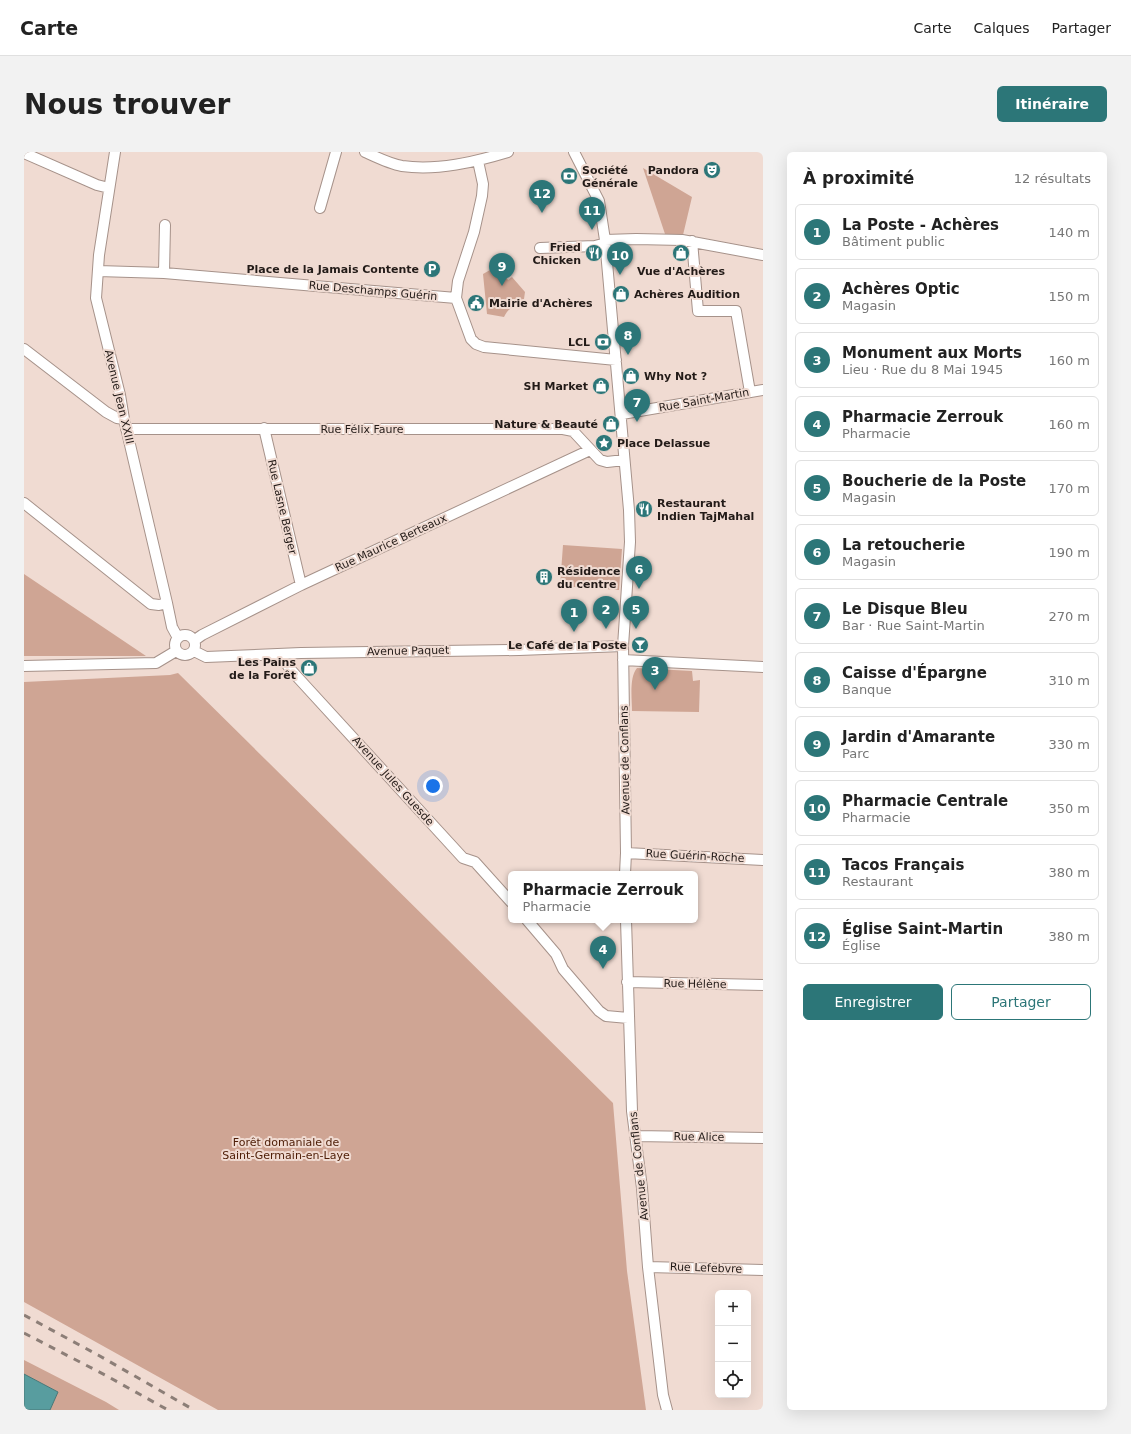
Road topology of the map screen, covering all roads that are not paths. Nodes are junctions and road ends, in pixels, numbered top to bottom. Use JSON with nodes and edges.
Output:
{"nodes":[{"id":1,"x":115,"y":152,"type":"edge"},
{"id":2,"x":336,"y":152,"type":"edge"},
{"id":3,"x":365,"y":152,"type":"edge"},
{"id":4,"x":508,"y":152,"type":"edge"},
{"id":5,"x":574,"y":152,"type":"edge"},
{"id":6,"x":24,"y":153,"type":"edge"},
{"id":7,"x":478,"y":161,"type":"junction"},
{"id":8,"x":109,"y":188,"type":"junction"},
{"id":9,"x":320,"y":208,"type":"dead end"},
{"id":10,"x":165,"y":225,"type":"dead end"},
{"id":11,"x":605,"y":241,"type":"junction"},
{"id":12,"x":692,"y":241,"type":"junction"},
{"id":13,"x":540,"y":248,"type":"dead end"},
{"id":14,"x":763,"y":255,"type":"edge"},
{"id":15,"x":98,"y":272,"type":"junction"},
{"id":16,"x":164,"y":273,"type":"junction"},
{"id":17,"x":456,"y":298,"type":"junction"},
{"id":18,"x":24,"y":350,"type":"edge"},
{"id":19,"x":616,"y":360,"type":"junction"},
{"id":20,"x":763,"y":390,"type":"edge"},
{"id":21,"x":750,"y":392,"type":"junction"},
{"id":22,"x":622,"y":414,"type":"junction"},
{"id":23,"x":125,"y":424,"type":"junction"},
{"id":24,"x":264,"y":428,"type":"junction"},
{"id":25,"x":590,"y":450,"type":"junction"},
{"id":26,"x":624,"y":460,"type":"junction"},
{"id":27,"x":24,"y":503,"type":"edge"},
{"id":28,"x":301,"y":585,"type":"junction"},
{"id":29,"x":167,"y":603,"type":"junction"},
{"id":30,"x":178,"y":638,"type":"junction"},
{"id":31,"x":195,"y":640,"type":"junction"},
{"id":32,"x":623,"y":646,"type":"junction"},
{"id":33,"x":176,"y":651,"type":"junction"},
{"id":34,"x":194,"y":651,"type":"junction"},
{"id":35,"x":280,"y":654,"type":"junction"},
{"id":36,"x":623,"y":660,"type":"junction"},
{"id":37,"x":24,"y":666,"type":"edge"},
{"id":38,"x":763,"y":667,"type":"edge"},
{"id":39,"x":626,"y":853,"type":"junction"},
{"id":40,"x":763,"y":860,"type":"edge"},
{"id":41,"x":625,"y":871,"type":"edge"},
{"id":42,"x":508,"y":899,"type":"edge"},
{"id":43,"x":530,"y":923,"type":"edge"},
{"id":44,"x":626,"y":923,"type":"edge"},
{"id":45,"x":627,"y":982,"type":"junction"},
{"id":46,"x":763,"y":985,"type":"edge"},
{"id":47,"x":628,"y":1018,"type":"junction"},
{"id":48,"x":635,"y":1136,"type":"junction"},
{"id":49,"x":763,"y":1138,"type":"edge"},
{"id":50,"x":648,"y":1267,"type":"junction"},
{"id":51,"x":763,"y":1270,"type":"edge"},
{"id":52,"x":667,"y":1410,"type":"edge"}],
"edges":[{"from":1,"to":8,"type":"street","name":"Avenue Jean XXIII"},
{"from":2,"to":9,"type":"street"},
{"from":3,"to":7,"type":"street"},
{"from":4,"to":7,"type":"street"},
{"from":5,"to":11,"type":"street","name":"Avenue de Conflans"},
{"from":6,"to":8,"type":"street"},
{"from":7,"to":17,"type":"street"},
{"from":8,"to":15,"type":"street","name":"Avenue Jean XXIII"},
{"from":10,"to":16,"type":"street"},
{"from":11,"to":12,"type":"street"},
{"from":11,"to":13,"type":"street"},
{"from":11,"to":19,"type":"street","name":"Avenue de Conflans"},
{"from":12,"to":14,"type":"street"},
{"from":12,"to":21,"type":"street"},
{"from":15,"to":16,"type":"street","name":"Rue Deschamps Guérin"},
{"from":15,"to":23,"type":"street","name":"Avenue Jean XXIII"},
{"from":16,"to":17,"type":"street","name":"Rue Deschamps Guérin"},
{"from":17,"to":19,"type":"street"},
{"from":18,"to":23,"type":"street"},
{"from":19,"to":22,"type":"street","name":"Avenue de Conflans"},
{"from":20,"to":21,"type":"street","name":"Rue Saint-Martin"},
{"from":21,"to":22,"type":"street","name":"Rue Saint-Martin"},
{"from":22,"to":26,"type":"street","name":"Avenue de Conflans"},
{"from":23,"to":24,"type":"street","name":"Rue Félix Faure"},
{"from":23,"to":29,"type":"street","name":"Avenue Jean XXIII"},
{"from":24,"to":25,"type":"street","name":"Rue Félix Faure"},
{"from":24,"to":28,"type":"street","name":"Rue Lasne Berger"},
{"from":25,"to":26,"type":"street"},
{"from":25,"to":28,"type":"street","name":"Rue Maurice Berteaux"},
{"from":26,"to":32,"type":"street","name":"Avenue de Conflans"},
{"from":27,"to":29,"type":"street"},
{"from":28,"to":31,"type":"street","name":"Rue Maurice Berteaux"},
{"from":29,"to":30,"type":"street","name":"Avenue Jean XXIII"},
{"from":30,"to":31,"type":"street"},
{"from":30,"to":33,"type":"street"},
{"from":31,"to":34,"type":"street"},
{"from":32,"to":35,"type":"street","name":"Avenue Paquet"},
{"from":32,"to":36,"type":"street","name":"Avenue de Conflans"},
{"from":33,"to":34,"type":"street"},
{"from":33,"to":37,"type":"street"},
{"from":34,"to":35,"type":"street","name":"Avenue Paquet"},
{"from":35,"to":42,"type":"street","name":"Avenue Jules Guesde"},
{"from":36,"to":38,"type":"street"},
{"from":36,"to":39,"type":"street","name":"Avenue de Conflans"},
{"from":39,"to":40,"type":"street","name":"Rue Guérin-Roche"},
{"from":39,"to":41,"type":"street","name":"Avenue de Conflans"},
{"from":43,"to":47,"type":"street"},
{"from":44,"to":45,"type":"street","name":"Avenue de Conflans"},
{"from":45,"to":46,"type":"street","name":"Rue Hélène"},
{"from":45,"to":47,"type":"street","name":"Avenue de Conflans"},
{"from":47,"to":48,"type":"street","name":"Avenue de Conflans"},
{"from":48,"to":49,"type":"street","name":"Rue Alice"},
{"from":48,"to":50,"type":"street","name":"Avenue de Conflans"},
{"from":50,"to":51,"type":"street","name":"Rue Lefebvre"},
{"from":50,"to":52,"type":"street","name":"Avenue de Conflans"}]}
